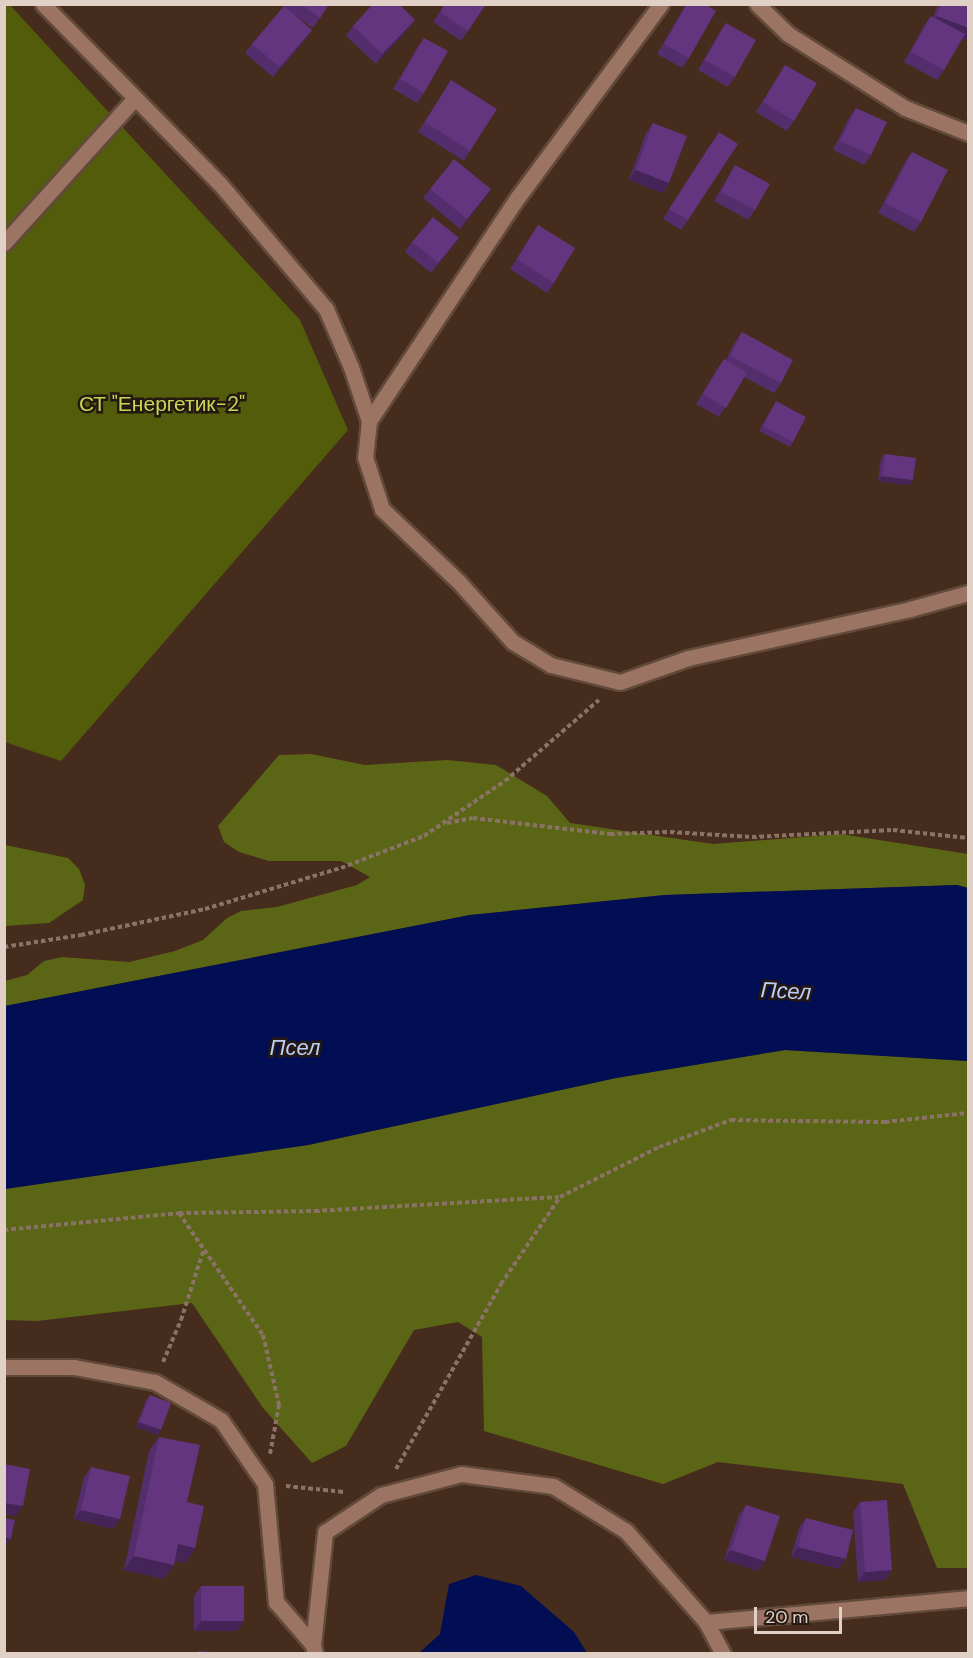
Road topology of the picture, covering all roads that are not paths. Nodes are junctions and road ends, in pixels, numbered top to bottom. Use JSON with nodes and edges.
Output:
{"nodes":[{"id":1,"x":43,"y":4,"type":"edge"},
{"id":2,"x":661,"y":4,"type":"edge"},
{"id":3,"x":756,"y":4,"type":"edge"},
{"id":4,"x":134,"y":99,"type":"junction"},
{"id":5,"x":969,"y":133,"type":"edge"},
{"id":6,"x":4,"y":243,"type":"edge"},
{"id":7,"x":369,"y":421,"type":"junction"},
{"id":8,"x":969,"y":593,"type":"edge"},
{"id":9,"x":4,"y":1367,"type":"edge"},
{"id":10,"x":969,"y":1598,"type":"edge"},
{"id":11,"x":706,"y":1622,"type":"junction"},
{"id":12,"x":314,"y":1649,"type":"edge"},
{"id":13,"x":723,"y":1653,"type":"edge"}],
"edges":[{"from":1,"to":4,"type":"street"},
{"from":2,"to":7,"type":"street"},
{"from":3,"to":5,"type":"street"},
{"from":4,"to":6,"type":"street"},
{"from":4,"to":7,"type":"street"},
{"from":7,"to":8,"type":"street"},
{"from":9,"to":12,"type":"street"},
{"from":10,"to":11,"type":"street"},
{"from":11,"to":12,"type":"street"},
{"from":11,"to":13,"type":"street"}]}
